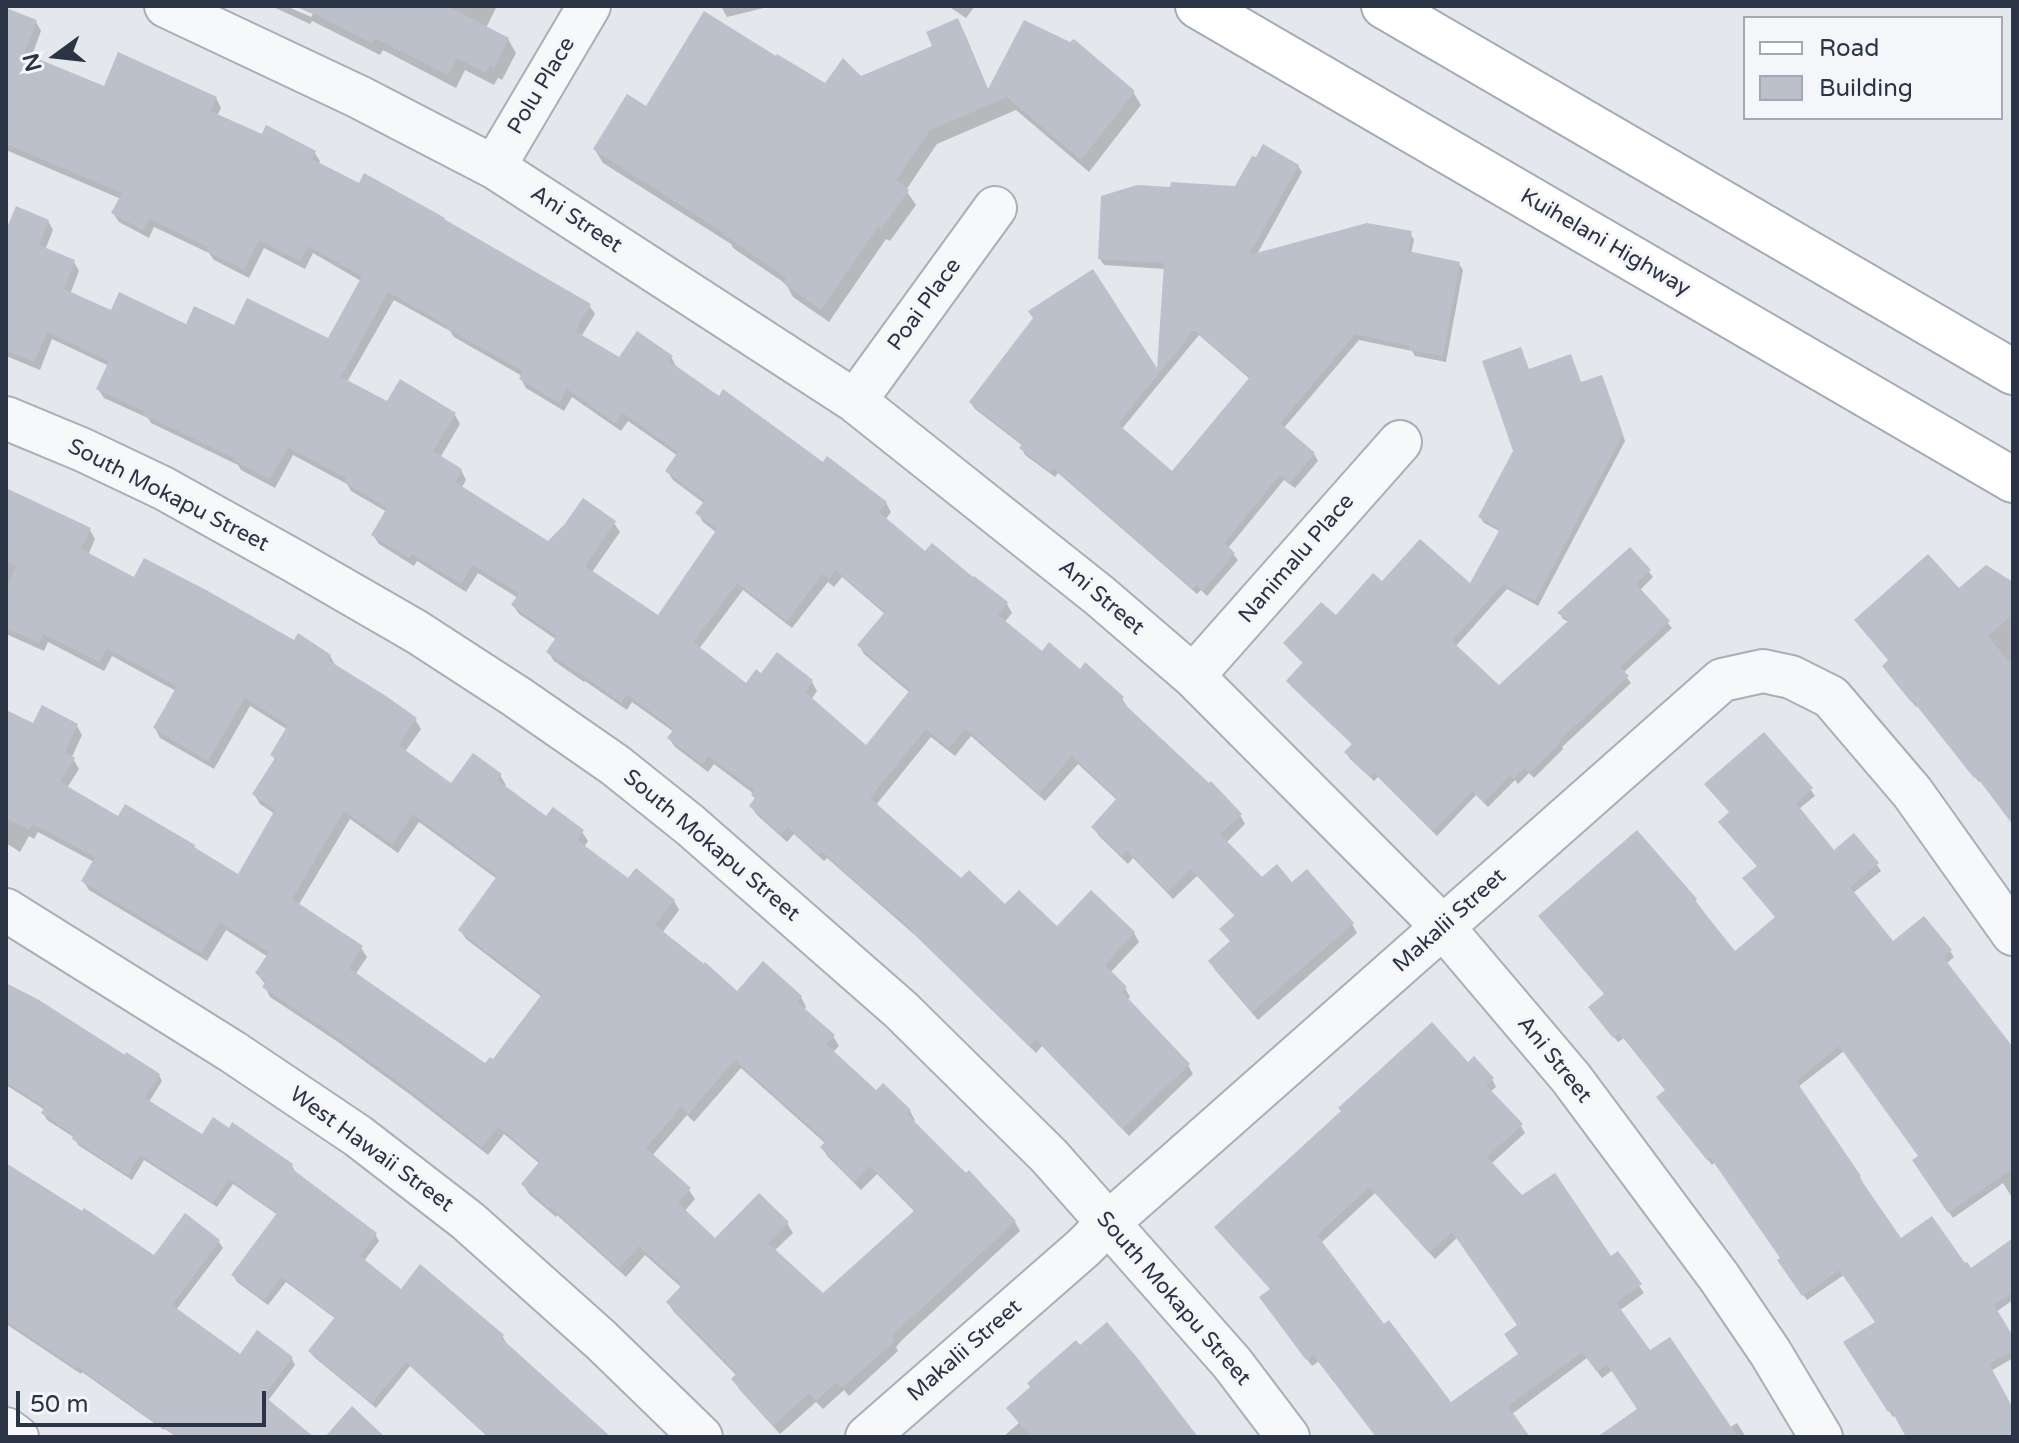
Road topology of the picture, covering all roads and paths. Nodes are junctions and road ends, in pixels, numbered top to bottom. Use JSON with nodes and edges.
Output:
{"nodes":[{"id":1,"x":166,"y":6,"type":"edge"},
{"id":2,"x":589,"y":6,"type":"edge"},
{"id":3,"x":1198,"y":6,"type":"edge"},
{"id":4,"x":1384,"y":6,"type":"edge"},
{"id":5,"x":494,"y":167,"type":"junction"},
{"id":6,"x":995,"y":208,"type":"dead end"},
{"id":7,"x":2013,"y":372,"type":"edge"},
{"id":8,"x":855,"y":401,"type":"junction"},
{"id":9,"x":6,"y":418,"type":"edge"},
{"id":10,"x":1400,"y":442,"type":"dead end"},
{"id":11,"x":2013,"y":480,"type":"edge"},
{"id":12,"x":1193,"y":676,"type":"junction"},
{"id":13,"x":6,"y":910,"type":"edge"},
{"id":14,"x":1443,"y":927,"type":"junction"},
{"id":15,"x":2013,"y":934,"type":"edge"},
{"id":16,"x":1107,"y":1224,"type":"junction"},
{"id":17,"x":6,"y":1429,"type":"edge"},
{"id":18,"x":17,"y":1437,"type":"edge"},
{"id":19,"x":701,"y":1437,"type":"edge"},
{"id":20,"x":867,"y":1437,"type":"edge"},
{"id":21,"x":1288,"y":1437,"type":"edge"},
{"id":22,"x":1821,"y":1437,"type":"edge"}],
"edges":[{"from":1,"to":5,"type":"street","name":"Ani Street"},
{"from":2,"to":5,"type":"street","name":"Polu Place"},
{"from":3,"to":11,"type":"main road","name":"Kuihelani Highway"},
{"from":4,"to":7,"type":"main road"},
{"from":5,"to":8,"type":"street","name":"Ani Street"},
{"from":6,"to":8,"type":"street","name":"Poai Place"},
{"from":8,"to":12,"type":"street","name":"Ani Street"},
{"from":9,"to":16,"type":"street","name":"South Mokapu Street"},
{"from":10,"to":12,"type":"street","name":"Nanimalu Place"},
{"from":12,"to":14,"type":"street","name":"Ani Street"},
{"from":13,"to":19,"type":"street","name":"West Hawaii Street"},
{"from":14,"to":15,"type":"street","name":"Makalii Street"},
{"from":14,"to":16,"type":"street","name":"Makalii Street"},
{"from":14,"to":22,"type":"street","name":"Ani Street"},
{"from":16,"to":20,"type":"street","name":"Makalii Street"},
{"from":16,"to":21,"type":"street","name":"South Mokapu Street"},
{"from":17,"to":18,"type":"street"}]}
